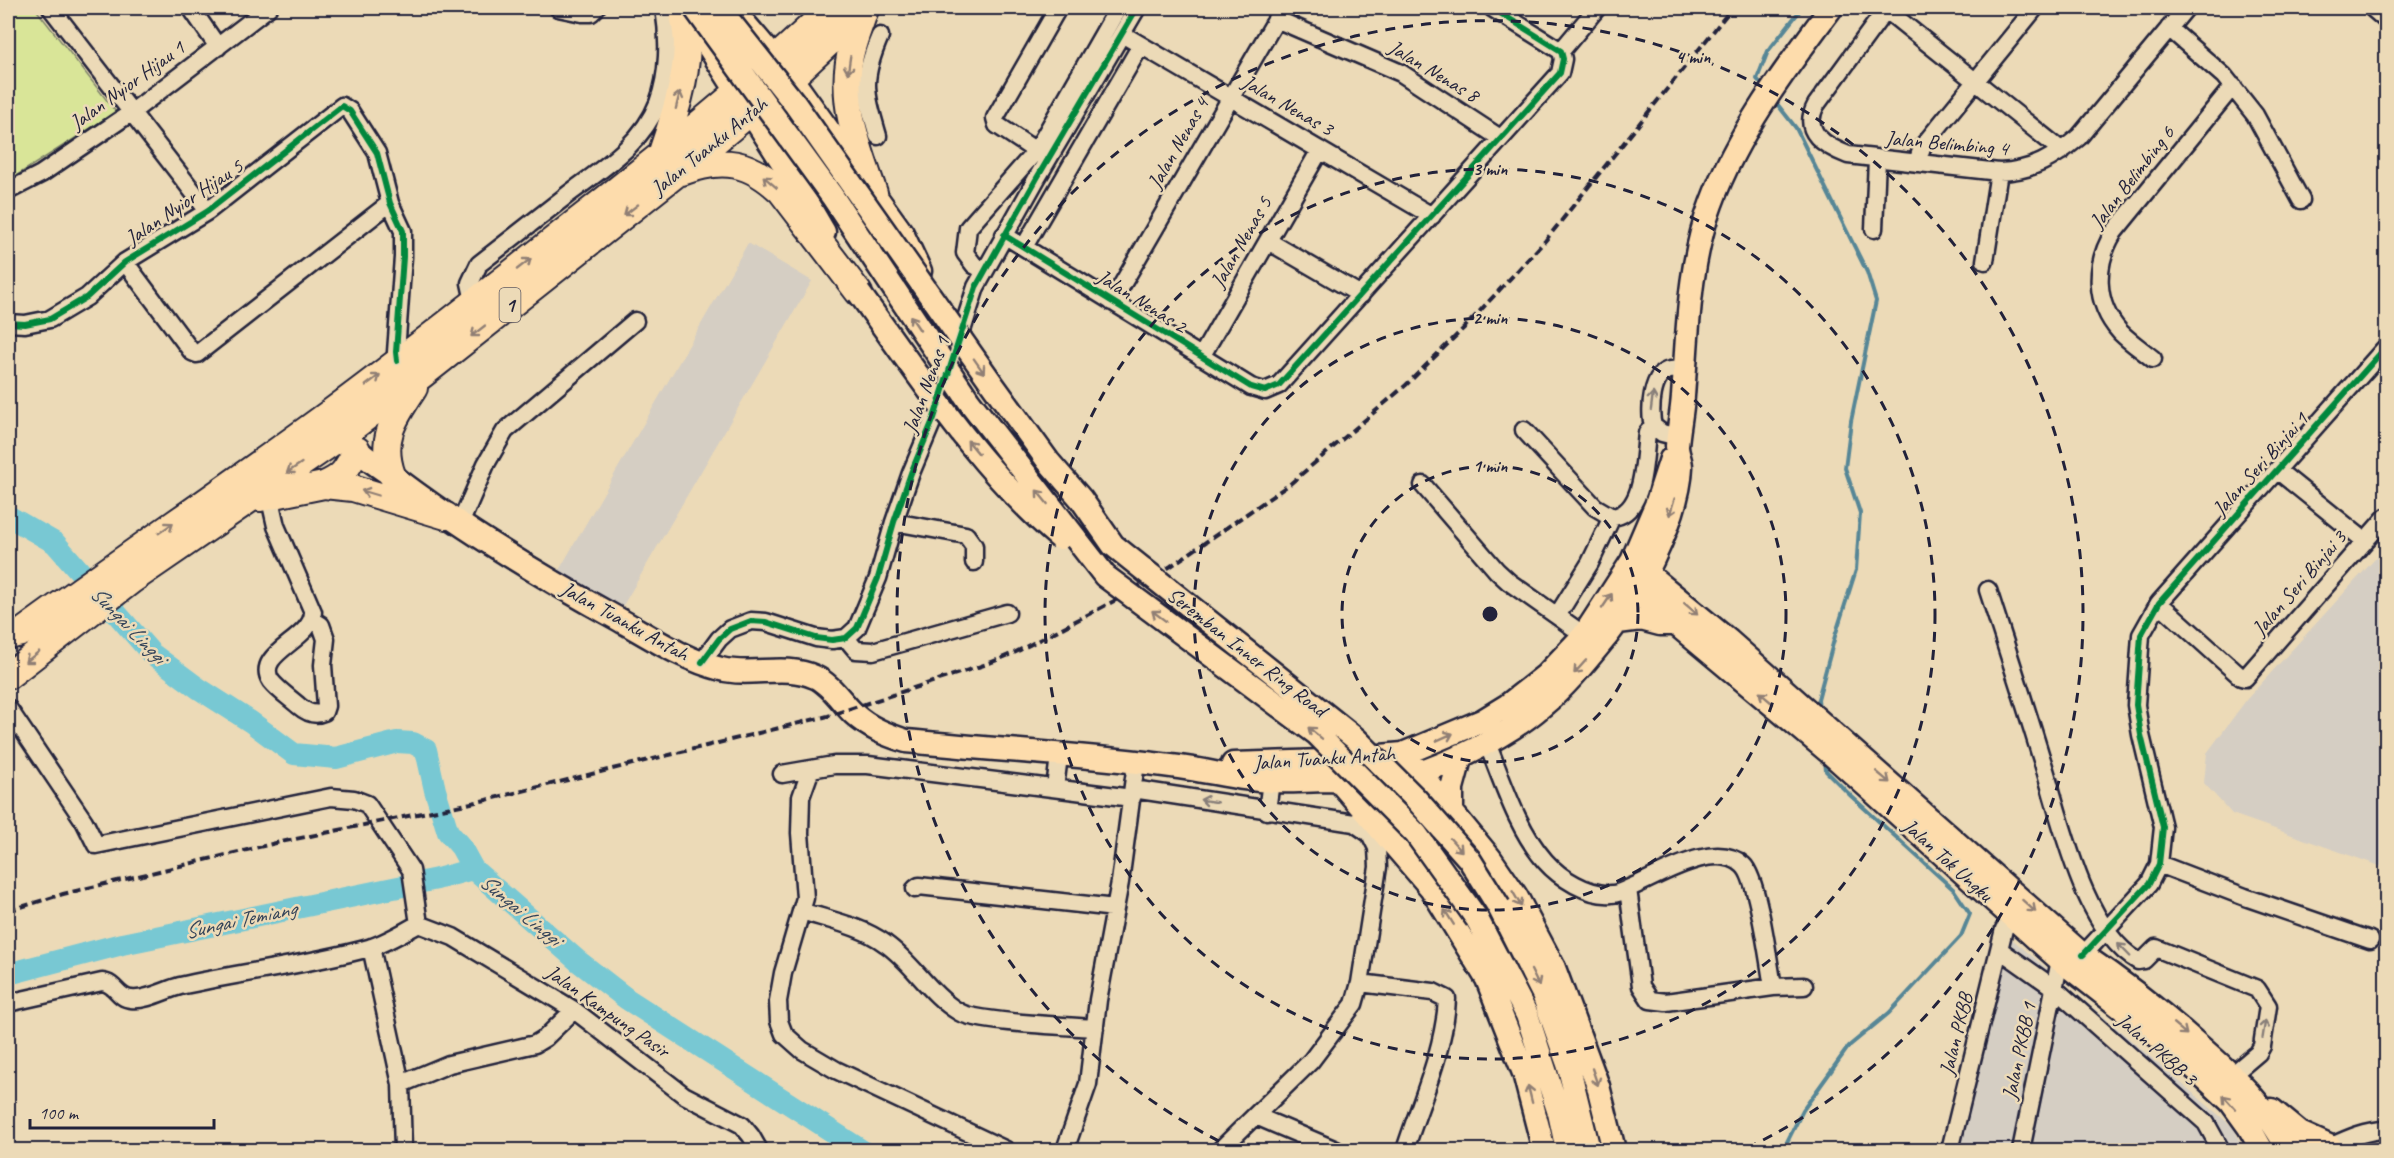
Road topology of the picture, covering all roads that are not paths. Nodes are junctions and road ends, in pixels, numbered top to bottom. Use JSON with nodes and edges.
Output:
{"nodes":[{"id":1,"x":51,"y":8,"type":"edge"},
{"id":2,"x":191,"y":8,"type":"edge"},
{"id":3,"x":268,"y":8,"type":"edge"},
{"id":4,"x":558,"y":8,"type":"edge"},
{"id":5,"x":596,"y":8,"type":"edge"},
{"id":6,"x":664,"y":8,"type":"edge"},
{"id":7,"x":683,"y":8,"type":"edge"},
{"id":8,"x":695,"y":8,"type":"edge"},
{"id":9,"x":719,"y":8,"type":"edge"},
{"id":10,"x":830,"y":8,"type":"edge"},
{"id":11,"x":865,"y":8,"type":"edge"},
{"id":12,"x":1058,"y":8,"type":"edge"},
{"id":13,"x":1118,"y":8,"type":"edge"},
{"id":14,"x":1137,"y":8,"type":"edge"},
{"id":15,"x":1492,"y":8,"type":"edge"},
{"id":16,"x":1597,"y":8,"type":"edge"},
{"id":17,"x":1831,"y":8,"type":"edge"},
{"id":18,"x":1885,"y":8,"type":"edge"},
{"id":19,"x":2035,"y":8,"type":"edge"},
{"id":20,"x":2186,"y":8,"type":"edge"},
{"id":21,"x":2372,"y":8,"type":"edge"},
{"id":22,"x":1279,"y":13,"type":"edge"},
{"id":23,"x":738,"y":15,"type":"edge"},
{"id":24,"x":2386,"y":20,"type":"edge"},
{"id":25,"x":2169,"y":28,"type":"junction"},
{"id":26,"x":1122,"y":34,"type":"junction"},
{"id":27,"x":880,"y":36,"type":"dead end"},
{"id":28,"x":1141,"y":45,"type":"junction"},
{"id":29,"x":218,"y":47,"type":"junction"},
{"id":30,"x":1561,"y":51,"type":"junction"},
{"id":31,"x":717,"y":60,"type":"junction"},
{"id":32,"x":783,"y":69,"type":"junction"},
{"id":33,"x":1976,"y":81,"type":"junction"},
{"id":34,"x":2233,"y":86,"type":"junction"},
{"id":35,"x":1231,"y":98,"type":"junction"},
{"id":36,"x":744,"y":102,"type":"junction"},
{"id":37,"x":132,"y":112,"type":"junction"},
{"id":38,"x":830,"y":133,"type":"junction"},
{"id":39,"x":878,"y":136,"type":"dead end"},
{"id":40,"x":1500,"y":138,"type":"junction"},
{"id":41,"x":1320,"y":150,"type":"junction"},
{"id":42,"x":1036,"y":151,"type":"junction"},
{"id":43,"x":2062,"y":151,"type":"junction"},
{"id":44,"x":1877,"y":159,"type":"junction"},
{"id":45,"x":1917,"y":164,"type":"junction"},
{"id":46,"x":669,"y":165,"type":"junction"},
{"id":47,"x":1020,"y":167,"type":"junction"},
{"id":48,"x":1999,"y":172,"type":"junction"},
{"id":49,"x":790,"y":174,"type":"junction"},
{"id":50,"x":1037,"y":178,"type":"junction"},
{"id":51,"x":840,"y":189,"type":"junction"},
{"id":52,"x":8,"y":191,"type":"edge"},
{"id":53,"x":874,"y":193,"type":"junction"},
{"id":54,"x":2301,"y":200,"type":"dead end"},
{"id":55,"x":390,"y":203,"type":"junction"},
{"id":56,"x":208,"y":211,"type":"junction"},
{"id":57,"x":1432,"y":216,"type":"junction"},
{"id":58,"x":1874,"y":229,"type":"dead end"},
{"id":59,"x":1004,"y":235,"type":"junction"},
{"id":60,"x":1268,"y":241,"type":"junction"},
{"id":61,"x":1024,"y":247,"type":"junction"},
{"id":62,"x":1985,"y":261,"type":"dead end"},
{"id":63,"x":125,"y":262,"type":"junction"},
{"id":64,"x":984,"y":271,"type":"junction"},
{"id":65,"x":859,"y":293,"type":"junction"},
{"id":66,"x":1361,"y":295,"type":"junction"},
{"id":67,"x":478,"y":300,"type":"junction"},
{"id":68,"x":934,"y":301,"type":"junction"},
{"id":69,"x":1112,"y":302,"type":"junction"},
{"id":70,"x":635,"y":321,"type":"dead end"},
{"id":71,"x":8,"y":323,"type":"edge"},
{"id":72,"x":2386,"y":347,"type":"edge"},
{"id":73,"x":1201,"y":357,"type":"junction"},
{"id":74,"x":2153,"y":359,"type":"dead end"},
{"id":75,"x":397,"y":361,"type":"junction"},
{"id":76,"x":1684,"y":371,"type":"junction"},
{"id":77,"x":422,"y":375,"type":"junction"},
{"id":78,"x":326,"y":416,"type":"junction"},
{"id":79,"x":1653,"y":426,"type":"junction"},
{"id":80,"x":1524,"y":430,"type":"dead end"},
{"id":81,"x":350,"y":443,"type":"junction"},
{"id":82,"x":1678,"y":443,"type":"junction"},
{"id":83,"x":2277,"y":470,"type":"junction"},
{"id":84,"x":392,"y":475,"type":"junction"},
{"id":85,"x":324,"y":485,"type":"junction"},
{"id":86,"x":1423,"y":485,"type":"dead end"},
{"id":87,"x":269,"y":495,"type":"junction"},
{"id":88,"x":243,"y":503,"type":"junction"},
{"id":89,"x":1612,"y":517,"type":"junction"},
{"id":90,"x":2386,"y":517,"type":"edge"},
{"id":91,"x":453,"y":520,"type":"junction"},
{"id":92,"x":894,"y":522,"type":"junction"},
{"id":93,"x":2365,"y":541,"type":"junction"},
{"id":94,"x":974,"y":562,"type":"dead end"},
{"id":95,"x":125,"y":570,"type":"junction"},
{"id":96,"x":1634,"y":575,"type":"junction"},
{"id":97,"x":1105,"y":576,"type":"junction"},
{"id":98,"x":1988,"y":590,"type":"dead end"},
{"id":99,"x":2159,"y":603,"type":"junction"},
{"id":100,"x":1007,"y":613,"type":"dead end"},
{"id":101,"x":1557,"y":616,"type":"junction"},
{"id":102,"x":313,"y":620,"type":"junction"},
{"id":103,"x":1618,"y":622,"type":"junction"},
{"id":104,"x":1677,"y":624,"type":"junction"},
{"id":105,"x":1584,"y":635,"type":"junction"},
{"id":106,"x":8,"y":636,"type":"edge"},
{"id":107,"x":846,"y":638,"type":"junction"},
{"id":108,"x":702,"y":662,"type":"junction"},
{"id":109,"x":8,"y":676,"type":"edge"},
{"id":110,"x":8,"y":708,"type":"edge"},
{"id":111,"x":1815,"y":730,"type":"junction"},
{"id":112,"x":1487,"y":743,"type":"junction"},
{"id":113,"x":1833,"y":746,"type":"junction"},
{"id":114,"x":1403,"y":754,"type":"junction"},
{"id":115,"x":1461,"y":755,"type":"junction"},
{"id":116,"x":1059,"y":756,"type":"junction"},
{"id":117,"x":1323,"y":761,"type":"junction"},
{"id":118,"x":1136,"y":763,"type":"junction"},
{"id":119,"x":1180,"y":767,"type":"junction"},
{"id":120,"x":811,"y":769,"type":"junction"},
{"id":121,"x":1419,"y":771,"type":"junction"},
{"id":122,"x":782,"y":774,"type":"dead end"},
{"id":123,"x":1338,"y":780,"type":"junction"},
{"id":124,"x":1271,"y":781,"type":"junction"},
{"id":125,"x":1055,"y":788,"type":"junction"},
{"id":126,"x":1133,"y":793,"type":"junction"},
{"id":127,"x":1452,"y":810,"type":"junction"},
{"id":128,"x":1267,"y":811,"type":"junction"},
{"id":129,"x":1409,"y":863,"type":"junction"},
{"id":130,"x":2159,"y":864,"type":"junction"},
{"id":131,"x":915,"y":889,"type":"dead end"},
{"id":132,"x":1628,"y":889,"type":"junction"},
{"id":133,"x":1115,"y":908,"type":"junction"},
{"id":134,"x":801,"y":911,"type":"junction"},
{"id":135,"x":419,"y":924,"type":"junction"},
{"id":136,"x":2009,"y":924,"type":"junction"},
{"id":137,"x":2106,"y":931,"type":"junction"},
{"id":138,"x":2370,"y":940,"type":"dead end"},
{"id":139,"x":371,"y":947,"type":"junction"},
{"id":140,"x":2000,"y":950,"type":"junction"},
{"id":141,"x":2083,"y":955,"type":"junction"},
{"id":142,"x":2060,"y":960,"type":"junction"},
{"id":143,"x":1360,"y":983,"type":"junction"},
{"id":144,"x":1804,"y":986,"type":"dead end"},
{"id":145,"x":1773,"y":987,"type":"junction"},
{"id":146,"x":2054,"y":988,"type":"junction"},
{"id":147,"x":8,"y":1004,"type":"edge"},
{"id":148,"x":574,"y":1010,"type":"junction"},
{"id":149,"x":1095,"y":1028,"type":"junction"},
{"id":150,"x":2232,"y":1074,"type":"junction"},
{"id":151,"x":401,"y":1084,"type":"junction"},
{"id":152,"x":2258,"y":1103,"type":"junction"},
{"id":153,"x":1256,"y":1116,"type":"junction"},
{"id":154,"x":2386,"y":1130,"type":"edge"},
{"id":155,"x":2328,"y":1149,"type":"edge"},
{"id":156,"x":403,"y":1150,"type":"edge"},
{"id":157,"x":759,"y":1150,"type":"edge"},
{"id":158,"x":1006,"y":1150,"type":"edge"},
{"id":159,"x":1065,"y":1150,"type":"edge"},
{"id":160,"x":1220,"y":1150,"type":"edge"},
{"id":161,"x":1336,"y":1150,"type":"edge"},
{"id":162,"x":1405,"y":1150,"type":"edge"},
{"id":163,"x":1544,"y":1150,"type":"edge"},
{"id":164,"x":1567,"y":1150,"type":"edge"},
{"id":165,"x":1589,"y":1150,"type":"edge"},
{"id":166,"x":1614,"y":1150,"type":"edge"},
{"id":167,"x":1950,"y":1150,"type":"edge"},
{"id":168,"x":2021,"y":1150,"type":"edge"},
{"id":169,"x":2221,"y":1150,"type":"edge"},
{"id":170,"x":2262,"y":1150,"type":"edge"},
{"id":171,"x":2288,"y":1150,"type":"edge"}],
"edges":[{"from":1,"to":37,"type":"street"},
{"from":2,"to":29,"type":"street"},
{"from":3,"to":29,"type":"street","name":"Jalan Nyior Hijau 1"},
{"from":4,"to":5,"type":"street"},
{"from":6,"to":67,"type":"street"},
{"from":7,"to":31,"type":"main road"},
{"from":46,"to":7,"type":"highway","one_way":true},
{"from":8,"to":51,"type":"main road","bridge":true},
{"from":9,"to":51,"type":"main road","bridge":true},
{"from":10,"to":32,"type":"highway","number":"1"},
{"from":11,"to":32,"type":"highway","number":"1"},
{"from":11,"to":53,"type":"highway","one_way":true},
{"from":12,"to":42,"type":"street"},
{"from":13,"to":42,"type":"street"},
{"from":14,"to":26,"type":"street","name":"Jalan Nenas 1"},
{"from":15,"to":30,"type":"street"},
{"from":16,"to":30,"type":"street"},
{"from":17,"to":76,"type":"main road","name":"Jalan Tuanku Antah"},
{"from":18,"to":33,"type":"street"},
{"from":18,"to":44,"type":"street","name":"Jalan Belimbing 4"},
{"from":19,"to":33,"type":"street"},
{"from":20,"to":25,"type":"street","name":"Jalan Belimbing 4"},
{"from":21,"to":24,"type":"street"},
{"from":22,"to":35,"type":"street","name":"Jalan Nenas 4"},
{"from":22,"to":40,"type":"street","name":"Jalan Nenas 8"},
{"from":23,"to":31,"type":"main road"},
{"from":23,"to":32,"type":"main road"},
{"from":25,"to":34,"type":"street"},
{"from":25,"to":43,"type":"street","name":"Jalan Belimbing 4"},
{"from":26,"to":28,"type":"street","name":"Jalan Nenas 3"},
{"from":26,"to":50,"type":"street","name":"Jalan Nenas 1"},
{"from":27,"to":39,"type":"street"},
{"from":28,"to":35,"type":"street","name":"Jalan Nenas 3"},
{"from":28,"to":61,"type":"street"},
{"from":29,"to":37,"type":"street","name":"Jalan Nyior Hijau 1"},
{"from":30,"to":40,"type":"street"},
{"from":31,"to":36,"type":"main road"},
{"from":32,"to":36,"type":"highway","name":"Jalan Tuanku Antah","number":"1"},
{"from":32,"to":38,"type":"main road"},
{"from":33,"to":43,"type":"street"},
{"from":33,"to":45,"type":"street"},
{"from":34,"to":54,"type":"street"},
{"from":34,"to":74,"type":"street","name":"Jalan Belimbing 6"},
{"from":35,"to":41,"type":"street","name":"Jalan Nenas 3"},
{"from":35,"to":69,"type":"street","name":"Jalan Nenas 4"},
{"from":36,"to":46,"type":"highway","name":"Jalan Tuanku Antah","number":"1"},
{"from":36,"to":49,"type":"main road"},
{"from":37,"to":52,"type":"street","name":"Jalan Nyior Hijau 1"},
{"from":37,"to":56,"type":"street"},
{"from":38,"to":49,"type":"main road"},
{"from":38,"to":53,"type":"main road"},
{"from":40,"to":57,"type":"street"},
{"from":41,"to":57,"type":"street","name":"Jalan Nenas 3"},
{"from":41,"to":60,"type":"street","name":"Jalan Nenas 5"},
{"from":42,"to":47,"type":"street"},
{"from":43,"to":48,"type":"street","name":"Jalan Belimbing 4"},
{"from":44,"to":45,"type":"street","name":"Jalan Belimbing 4"},
{"from":44,"to":58,"type":"street"},
{"from":45,"to":48,"type":"street","name":"Jalan Belimbing 4"},
{"from":65,"to":46,"type":"highway","one_way":true},
{"from":67,"to":46,"type":"highway","name":"Jalan Tuanku Antah","number":"1","one_way":true},
{"from":46,"to":77,"type":"highway","name":"Jalan Tuanku Antah","number":"1","one_way":true},
{"from":47,"to":50,"type":"street"},
{"from":47,"to":64,"type":"street"},
{"from":48,"to":62,"type":"street"},
{"from":49,"to":65,"type":"main road"},
{"from":50,"to":59,"type":"street","name":"Jalan Nenas 1"},
{"from":51,"to":68,"type":"main road","name":"Seremban Inner Ring Road","bridge":true},
{"from":97,"to":51,"type":"main road","name":"Seremban Inner Ring Road","one_way":true,"bridge":true},
{"from":53,"to":68,"type":"main road","bridge":true},
{"from":55,"to":56,"type":"street","name":"Jalan Nyior Hijau 5"},
{"from":55,"to":63,"type":"street"},
{"from":55,"to":75,"type":"street"},
{"from":56,"to":63,"type":"street","name":"Jalan Nyior Hijau 5"},
{"from":57,"to":66,"type":"street"},
{"from":59,"to":61,"type":"street","name":"Jalan Nenas 2"},
{"from":59,"to":64,"type":"street","name":"Jalan Nenas 1"},
{"from":60,"to":66,"type":"street"},
{"from":60,"to":73,"type":"street","name":"Jalan Nenas 5"},
{"from":61,"to":69,"type":"street","name":"Jalan Nenas 2"},
{"from":63,"to":71,"type":"street","name":"Jalan Nyior Hijau 5"},
{"from":64,"to":92,"type":"street","name":"Jalan Nenas 1"},
{"from":97,"to":65,"type":"main road","one_way":true,"bridge":true},
{"from":66,"to":73,"type":"street","name":"Jalan Nenas 2"},
{"from":67,"to":75,"type":"highway","name":"Jalan Tuanku Antah","number":"1"},
{"from":68,"to":165,"type":"main road","name":"Seremban Inner Ring Road","one_way":true,"bridge":true},
{"from":69,"to":73,"type":"street","name":"Jalan Nenas 2"},
{"from":70,"to":91,"type":"street"},
{"from":72,"to":83,"type":"street","name":"Jalan Seri Binjai 1"},
{"from":78,"to":75,"type":"highway","name":"Jalan Tuanku Antah","number":"1","one_way":true},
{"from":79,"to":76,"type":"street","one_way":true},
{"from":76,"to":82,"type":"main road","name":"Jalan Tuanku Antah"},
{"from":77,"to":81,"type":"highway","name":"Jalan Tuanku Antah","number":"1"},
{"from":77,"to":84,"type":"highway"},
{"from":78,"to":81,"type":"main road","name":"Jalan Tuanku Antah"},
{"from":95,"to":78,"type":"highway","name":"Jalan Tuanku Antah","number":"1","one_way":true},
{"from":79,"to":82,"type":"street"},
{"from":79,"to":89,"type":"street"},
{"from":80,"to":89,"type":"street"},
{"from":81,"to":84,"type":"main road","name":"Jalan Tuanku Antah"},
{"from":81,"to":85,"type":"highway"},
{"from":81,"to":88,"type":"highway","name":"Jalan Tuanku Antah","number":"1","one_way":true},
{"from":82,"to":96,"type":"main road","name":"Jalan Tuanku Antah"},
{"from":83,"to":93,"type":"street"},
{"from":83,"to":99,"type":"street","name":"Jalan Seri Binjai 1"},
{"from":84,"to":91,"type":"main road","name":"Jalan Tuanku Antah"},
{"from":85,"to":87,"type":"highway"},
{"from":91,"to":85,"type":"highway","one_way":true},
{"from":86,"to":101,"type":"street"},
{"from":87,"to":88,"type":"highway"},
{"from":87,"to":102,"type":"street"},
{"from":88,"to":95,"type":"highway","name":"Jalan Tuanku Antah","number":"1"},
{"from":89,"to":101,"type":"street"},
{"from":90,"to":93,"type":"street","name":"Jalan Seri Binjai 3"},
{"from":91,"to":108,"type":"main road","name":"Jalan Tuanku Antah"},
{"from":92,"to":94,"type":"street"},
{"from":92,"to":107,"type":"street","name":"Jalan Nenas 1"},
{"from":93,"to":99,"type":"street","name":"Jalan Seri Binjai 3"},
{"from":95,"to":106,"type":"highway","name":"Jalan Tuanku Antah","number":"1"},
{"from":95,"to":109,"type":"highway","name":"Jalan Tuanku Antah","number":"1","one_way":true},
{"from":96,"to":103,"type":"main road","name":"Jalan Tuanku Antah"},
{"from":96,"to":104,"type":"main road"},
{"from":105,"to":96,"type":"main road","name":"Jalan Tuanku Antah","one_way":true},
{"from":96,"to":111,"type":"main road","one_way":true},
{"from":164,"to":97,"type":"main road","name":"Seremban Inner Ring Road","one_way":true,"bridge":true},
{"from":98,"to":137,"type":"street"},
{"from":99,"to":130,"type":"street","name":"Jalan Seri Binjai 1"},
{"from":100,"to":107,"type":"street"},
{"from":101,"to":105,"type":"street"},
{"from":102,"to":102,"type":"street"},
{"from":103,"to":104,"type":"main road"},
{"from":103,"to":112,"type":"main road","name":"Jalan Tuanku Antah","one_way":true},
{"from":111,"to":104,"type":"main road","one_way":true},
{"from":114,"to":105,"type":"main road","name":"Jalan Tuanku Antah","one_way":true},
{"from":107,"to":108,"type":"street"},
{"from":108,"to":116,"type":"main road","name":"Jalan Tuanku Antah"},
{"from":110,"to":135,"type":"street"},
{"from":111,"to":113,"type":"main road"},
{"from":112,"to":115,"type":"main road","name":"Jalan Tuanku Antah"},
{"from":112,"to":132,"type":"street"},
{"from":113,"to":136,"type":"main road","name":"Jalan Tok Ungku"},
{"from":113,"to":141,"type":"main road","name":"Jalan Tok Ungku","one_way":true},
{"from":114,"to":117,"type":"main road","name":"Jalan Tuanku Antah"},
{"from":114,"to":121,"type":"main road"},
{"from":115,"to":121,"type":"main road","name":"Jalan Tuanku Antah"},
{"from":115,"to":127,"type":"main road"},
{"from":116,"to":118,"type":"main road","name":"Jalan Tuanku Antah"},
{"from":116,"to":125,"type":"street"},
{"from":117,"to":119,"type":"main road","name":"Jalan Tuanku Antah"},
{"from":117,"to":123,"type":"main road"},
{"from":118,"to":119,"type":"main road","name":"Jalan Tuanku Antah"},
{"from":118,"to":126,"type":"street"},
{"from":119,"to":124,"type":"main road","name":"Jalan Tuanku Antah"},
{"from":120,"to":122,"type":"street"},
{"from":120,"to":125,"type":"street"},
{"from":120,"to":134,"type":"street"},
{"from":121,"to":123,"type":"main road","name":"Jalan Tuanku Antah"},
{"from":121,"to":127,"type":"main road"},
{"from":123,"to":124,"type":"main road","name":"Jalan Tuanku Antah"},
{"from":123,"to":129,"type":"main road"},
{"from":124,"to":128,"type":"street"},
{"from":125,"to":126,"type":"street"},
{"from":128,"to":126,"type":"street","one_way":true},
{"from":126,"to":133,"type":"street"},
{"from":127,"to":129,"type":"main road"},
{"from":127,"to":166,"type":"main road","one_way":true},
{"from":128,"to":143,"type":"street"},
{"from":163,"to":129,"type":"main road","one_way":true},
{"from":130,"to":137,"type":"street"},
{"from":130,"to":138,"type":"street"},
{"from":131,"to":133,"type":"street"},
{"from":132,"to":145,"type":"street"},
{"from":132,"to":145,"type":"street"},
{"from":133,"to":149,"type":"street"},
{"from":134,"to":149,"type":"street"},
{"from":134,"to":158,"type":"street"},
{"from":135,"to":139,"type":"street"},
{"from":135,"to":148,"type":"street","name":"Jalan Kampung Pasir"},
{"from":136,"to":140,"type":"street","name":"Jalan PKBB"},
{"from":136,"to":142,"type":"main road","name":"Jalan Tok Ungku"},
{"from":137,"to":141,"type":"street"},
{"from":150,"to":137,"type":"street","one_way":true},
{"from":139,"to":147,"type":"street"},
{"from":139,"to":151,"type":"street"},
{"from":140,"to":146,"type":"street","name":"Jalan PKBB 3"},
{"from":140,"to":167,"type":"street","name":"Jalan PKBB"},
{"from":141,"to":150,"type":"main road","name":"Jalan Tok Ungku","one_way":true},
{"from":142,"to":146,"type":"street","name":"Jalan PKBB 1"},
{"from":170,"to":142,"type":"main road","name":"Jalan Tok Ungku","one_way":true},
{"from":143,"to":153,"type":"street"},
{"from":143,"to":162,"type":"street"},
{"from":144,"to":145,"type":"street"},
{"from":146,"to":168,"type":"street","name":"Jalan PKBB 1"},
{"from":146,"to":169,"type":"street","name":"Jalan PKBB 3"},
{"from":148,"to":151,"type":"street"},
{"from":148,"to":157,"type":"street","name":"Jalan Kampung Pasir"},
{"from":149,"to":159,"type":"street"},
{"from":150,"to":152,"type":"main road","name":"Jalan Tok Ungku"},
{"from":151,"to":156,"type":"street"},
{"from":152,"to":155,"type":"main road"},
{"from":152,"to":171,"type":"main road","name":"Jalan Tok Ungku"},
{"from":153,"to":160,"type":"street"},
{"from":153,"to":161,"type":"street"},
{"from":154,"to":155,"type":"street"}]}
